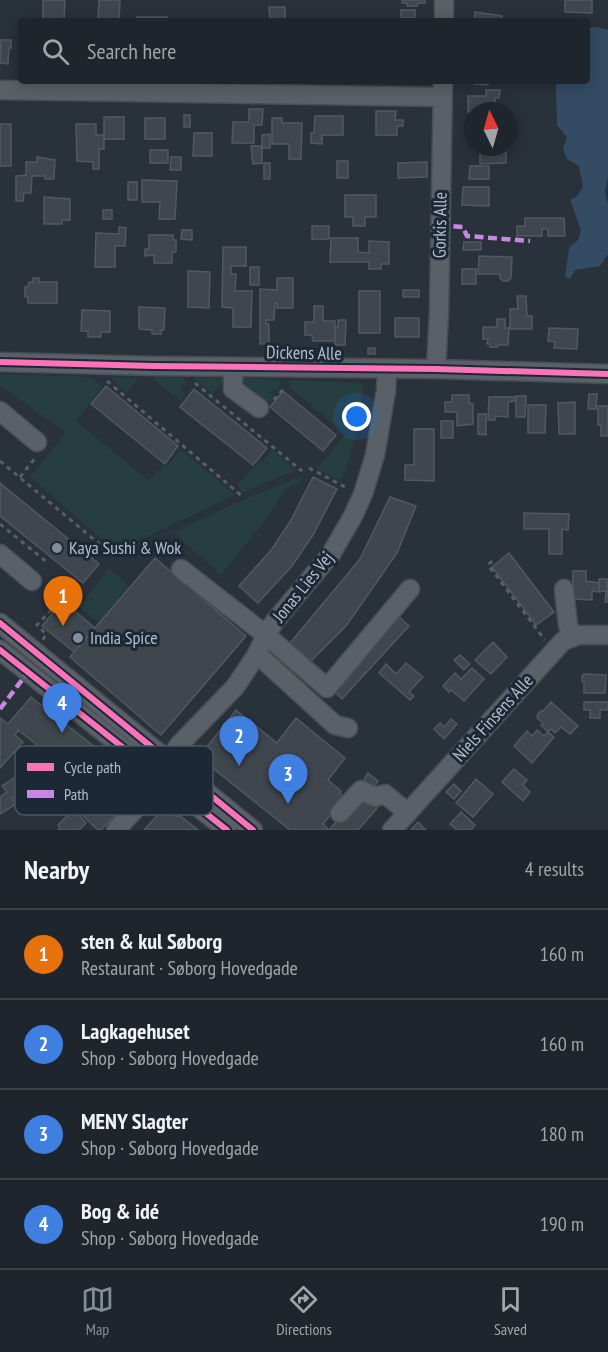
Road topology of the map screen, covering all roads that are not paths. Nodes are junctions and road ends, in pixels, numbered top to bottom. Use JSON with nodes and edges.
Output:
{"nodes":[{"id":1,"x":444,"y":0,"type":"edge"},
{"id":2,"x":444,"y":18,"type":"edge"},
{"id":3,"x":443,"y":89,"type":"edge"},
{"id":4,"x":0,"y":90,"type":"edge"},
{"id":5,"x":0,"y":362,"type":"edge"},
{"id":6,"x":233,"y":367,"type":"junction"},
{"id":7,"x":387,"y":369,"type":"junction"},
{"id":8,"x":436,"y":369,"type":"junction"},
{"id":9,"x":608,"y":374,"type":"edge"},
{"id":10,"x":259,"y":408,"type":"dead end"},
{"id":11,"x":0,"y":411,"type":"edge"},
{"id":12,"x":37,"y":442,"type":"dead end"},
{"id":13,"x":0,"y":554,"type":"edge"},
{"id":14,"x":181,"y":568,"type":"dead end"},
{"id":15,"x":32,"y":581,"type":"dead end"},
{"id":16,"x":410,"y":589,"type":"dead end"},
{"id":17,"x":564,"y":589,"type":"dead end"},
{"id":18,"x":0,"y":623,"type":"edge"},
{"id":19,"x":266,"y":635,"type":"junction"},
{"id":20,"x":608,"y":635,"type":"edge"},
{"id":21,"x":572,"y":638,"type":"junction"},
{"id":22,"x":0,"y":650,"type":"edge"},
{"id":23,"x":257,"y":654,"type":"junction"},
{"id":24,"x":348,"y":728,"type":"dead end"},
{"id":25,"x":121,"y":746,"type":"edge"},
{"id":26,"x":152,"y":746,"type":"edge"},
{"id":27,"x":178,"y":746,"type":"edge"},
{"id":28,"x":213,"y":797,"type":"edge"},
{"id":29,"x":340,"y":813,"type":"dead end"},
{"id":30,"x":408,"y":813,"type":"junction"},
{"id":31,"x":130,"y":815,"type":"edge"},
{"id":32,"x":208,"y":815,"type":"edge"},
{"id":33,"x":116,"y":830,"type":"edge"},
{"id":34,"x":227,"y":830,"type":"edge"},
{"id":35,"x":253,"y":830,"type":"edge"},
{"id":36,"x":392,"y":830,"type":"edge"}],
"edges":[{"from":1,"to":2,"type":"street"},
{"from":3,"to":4,"type":"street"},
{"from":3,"to":8,"type":"street","name":"Gorkis Alle"},
{"from":5,"to":6,"type":"street","name":"Dickens Alle"},
{"from":6,"to":7,"type":"street","name":"Dickens Alle"},
{"from":6,"to":10,"type":"street"},
{"from":7,"to":8,"type":"street","name":"Dickens Alle"},
{"from":7,"to":19,"type":"street","name":"Jonas Lies Vej"},
{"from":8,"to":9,"type":"street","name":"Dickens Alle"},
{"from":11,"to":12,"type":"street"},
{"from":13,"to":15,"type":"street"},
{"from":14,"to":19,"type":"street"},
{"from":16,"to":19,"type":"street"},
{"from":17,"to":21,"type":"street"},
{"from":18,"to":26,"type":"street"},
{"from":19,"to":23,"type":"street","name":"Jonas Lies Vej"},
{"from":20,"to":21,"type":"street","name":"Niels Finsens Alle"},
{"from":21,"to":30,"type":"street","name":"Niels Finsens Alle"},
{"from":22,"to":25,"type":"street"},
{"from":23,"to":24,"type":"street"},
{"from":23,"to":27,"type":"street","name":"Jonas Lies Vej"},
{"from":28,"to":35,"type":"street"},
{"from":29,"to":30,"type":"street"},
{"from":30,"to":36,"type":"street","name":"Niels Finsens Alle"},
{"from":31,"to":33,"type":"street"},
{"from":32,"to":34,"type":"street"}]}
